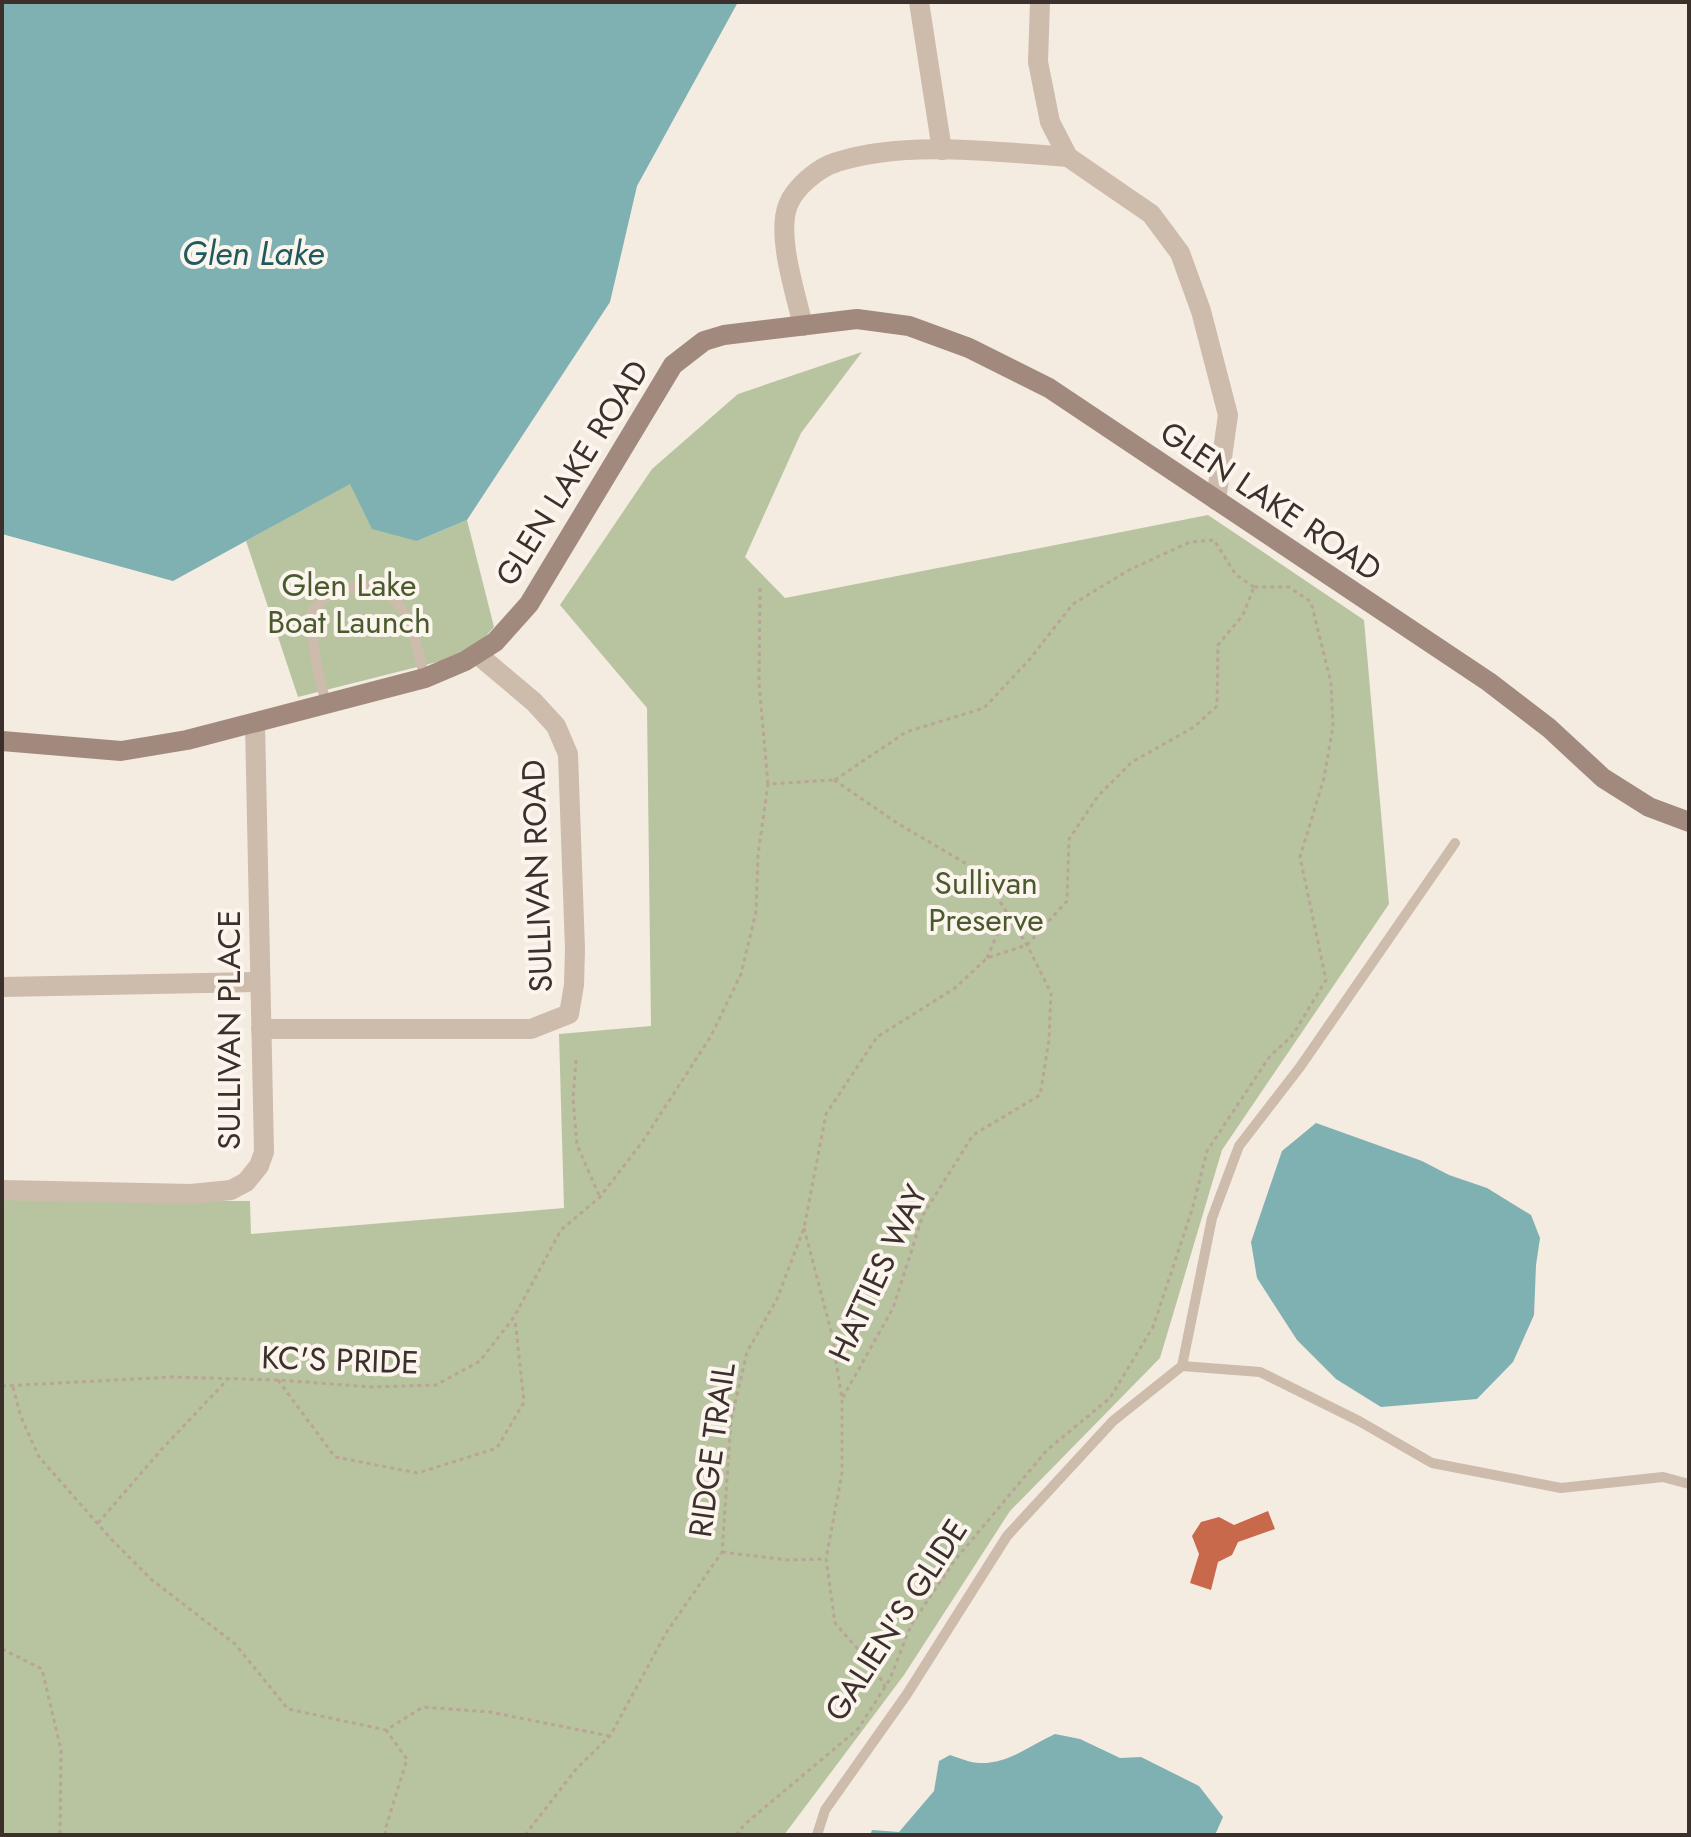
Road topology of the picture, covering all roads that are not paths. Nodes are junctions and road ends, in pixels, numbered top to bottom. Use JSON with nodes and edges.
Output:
{"nodes":[{"id":1,"x":919,"y":2,"type":"edge"},
{"id":2,"x":1040,"y":2,"type":"edge"},
{"id":3,"x":942,"y":150,"type":"junction"},
{"id":4,"x":1068,"y":157,"type":"junction"},
{"id":5,"x":803,"y":326,"type":"junction"},
{"id":6,"x":1216,"y":500,"type":"junction"},
{"id":7,"x":477,"y":654,"type":"junction"},
{"id":8,"x":425,"y":678,"type":"junction"},
{"id":9,"x":326,"y":703,"type":"junction"},
{"id":10,"x":255,"y":723,"type":"junction"},
{"id":11,"x":2,"y":741,"type":"edge"},
{"id":12,"x":1689,"y":822,"type":"edge"},
{"id":13,"x":1455,"y":843,"type":"dead end"},
{"id":14,"x":260,"y":982,"type":"junction"},
{"id":15,"x":2,"y":987,"type":"edge"},
{"id":16,"x":261,"y":1029,"type":"junction"},
{"id":17,"x":2,"y":1190,"type":"edge"},
{"id":18,"x":1182,"y":1366,"type":"junction"},
{"id":19,"x":1689,"y":1484,"type":"edge"},
{"id":20,"x":817,"y":1835,"type":"edge"}],
"edges":[{"from":1,"to":3,"type":"street"},
{"from":2,"to":4,"type":"street"},
{"from":3,"to":4,"type":"street"},
{"from":3,"to":5,"type":"street"},
{"from":4,"to":6,"type":"street"},
{"from":5,"to":6,"type":"street","name":"GLEN LAKE ROAD"},
{"from":5,"to":7,"type":"street","name":"GLEN LAKE ROAD"},
{"from":6,"to":12,"type":"street","name":"GLEN LAKE ROAD"},
{"from":7,"to":8,"type":"street","name":"GLEN LAKE ROAD"},
{"from":7,"to":16,"type":"street","name":"SULLIVAN ROAD"},
{"from":8,"to":9,"type":"street","name":"GLEN LAKE ROAD"},
{"from":8,"to":9,"type":"lane"},
{"from":9,"to":10,"type":"street","name":"GLEN LAKE ROAD"},
{"from":10,"to":11,"type":"street","name":"GLEN LAKE ROAD"},
{"from":10,"to":14,"type":"street","name":"SULLIVAN PLACE"},
{"from":13,"to":18,"type":"lane"},
{"from":14,"to":15,"type":"street"},
{"from":14,"to":16,"type":"street","name":"SULLIVAN PLACE"},
{"from":16,"to":17,"type":"street","name":"SULLIVAN PLACE"},
{"from":18,"to":19,"type":"lane"},
{"from":18,"to":20,"type":"lane"}]}
